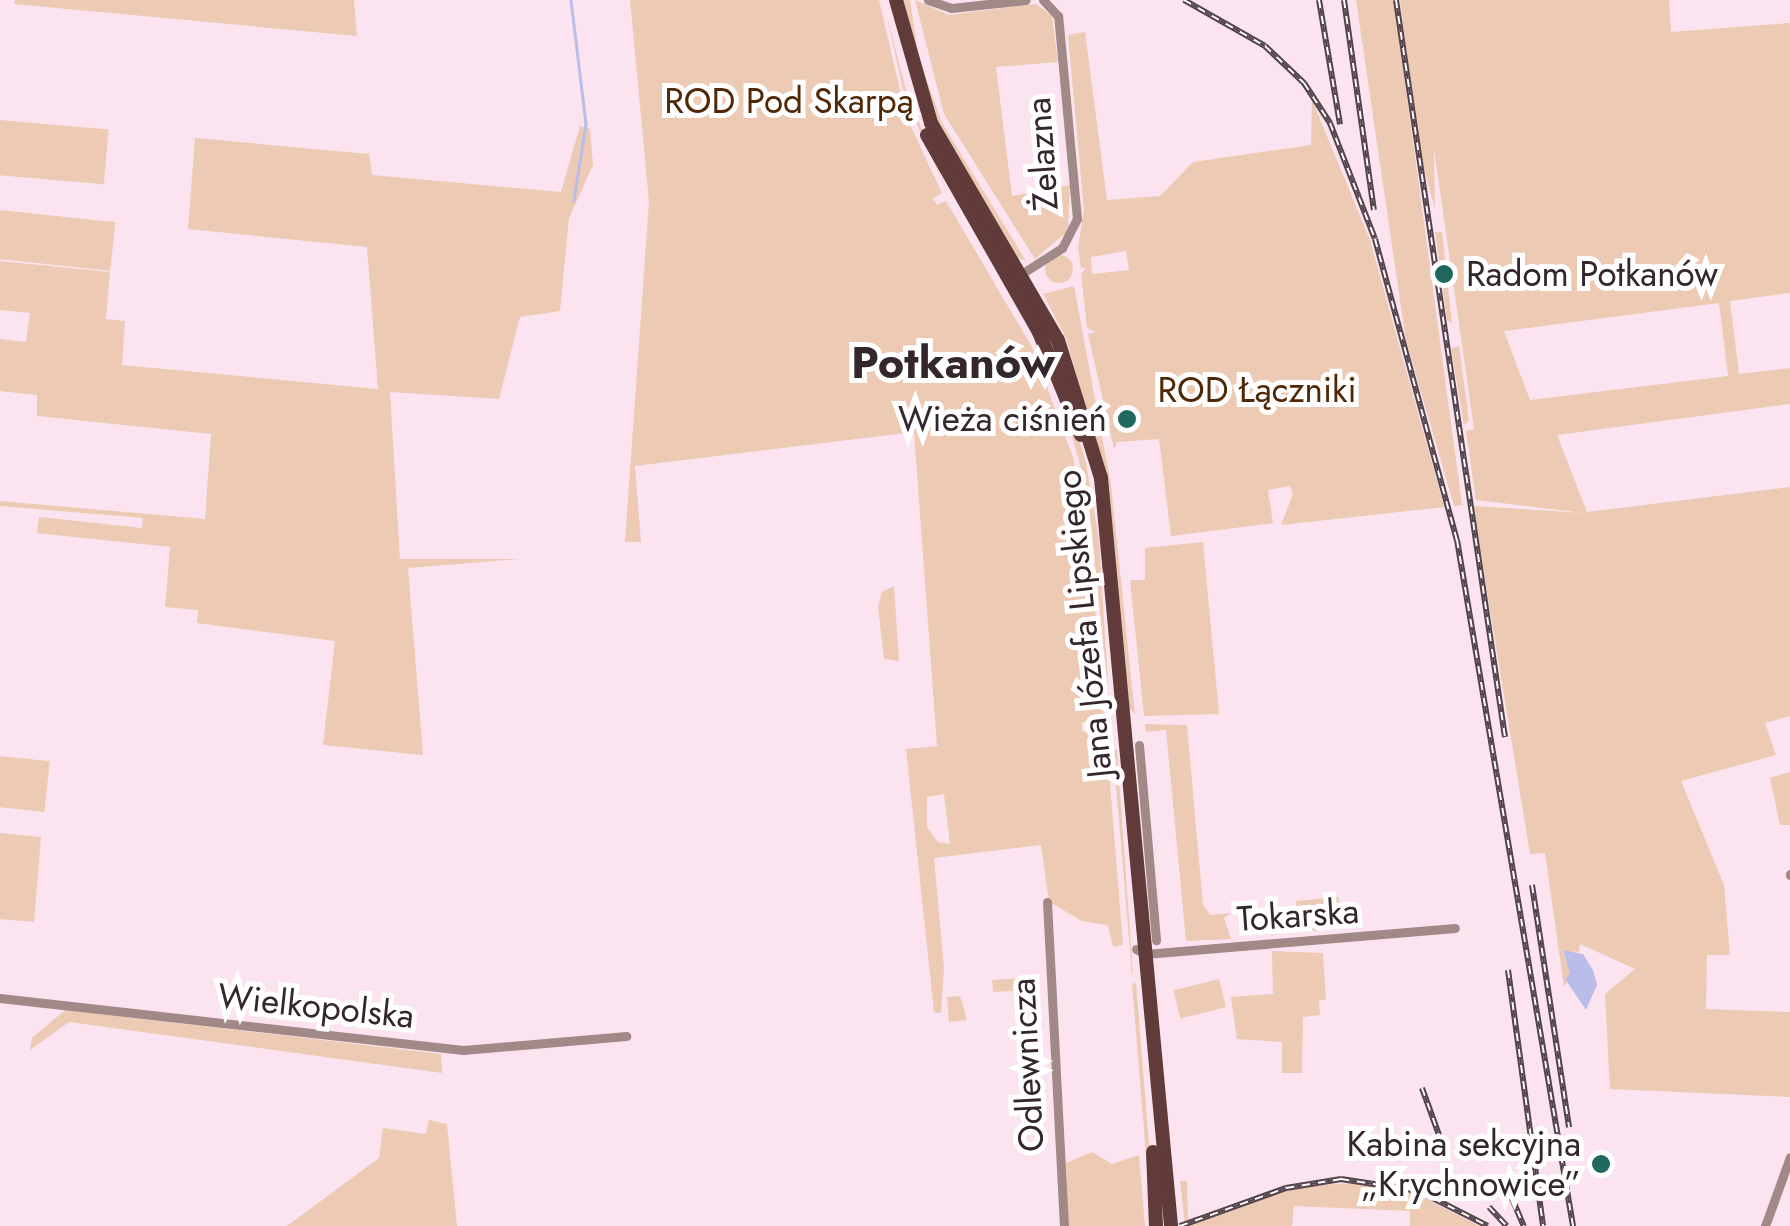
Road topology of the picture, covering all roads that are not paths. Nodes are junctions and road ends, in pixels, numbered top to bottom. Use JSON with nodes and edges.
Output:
{"nodes":[{"id":1,"x":887,"y":0,"type":"edge"},
{"id":2,"x":896,"y":0,"type":"edge"},
{"id":3,"x":928,"y":0,"type":"edge"},
{"id":4,"x":1026,"y":0,"type":"edge"},
{"id":5,"x":1043,"y":0,"type":"edge"},
{"id":6,"x":1016,"y":277,"type":"junction"},
{"id":7,"x":1139,"y":745,"type":"dead end"},
{"id":8,"x":1047,"y":902,"type":"dead end"},
{"id":9,"x":1455,"y":928,"type":"dead end"},
{"id":10,"x":1156,"y":940,"type":"dead end"},
{"id":11,"x":1140,"y":956,"type":"junction"},
{"id":12,"x":0,"y":998,"type":"edge"},
{"id":13,"x":626,"y":1036,"type":"dead end"},
{"id":14,"x":1790,"y":1158,"type":"edge"},
{"id":15,"x":1064,"y":1226,"type":"edge"},
{"id":16,"x":1156,"y":1226,"type":"edge"},
{"id":17,"x":1171,"y":1226,"type":"edge"},
{"id":18,"x":1765,"y":1226,"type":"edge"}],
"edges":[{"from":1,"to":6,"type":"main road","name":"Jana Józefa Lipskiego"},
{"from":2,"to":6,"type":"main road","name":"Jana Józefa Lipskiego"},
{"from":3,"to":4,"type":"street"},
{"from":5,"to":6,"type":"street","name":"Żelazna"},
{"from":6,"to":11,"type":"main road","name":"Jana Józefa Lipskiego"},
{"from":7,"to":10,"type":"street"},
{"from":8,"to":15,"type":"street","name":"Odlewnicza"},
{"from":9,"to":11,"type":"street","name":"Tokarska"},
{"from":11,"to":16,"type":"main road","name":"Jana Józefa Lipskiego"},
{"from":11,"to":17,"type":"main road","name":"Jana Józefa Lipskiego"},
{"from":12,"to":13,"type":"street","name":"Wielkopolska"},
{"from":14,"to":18,"type":"street"}]}
